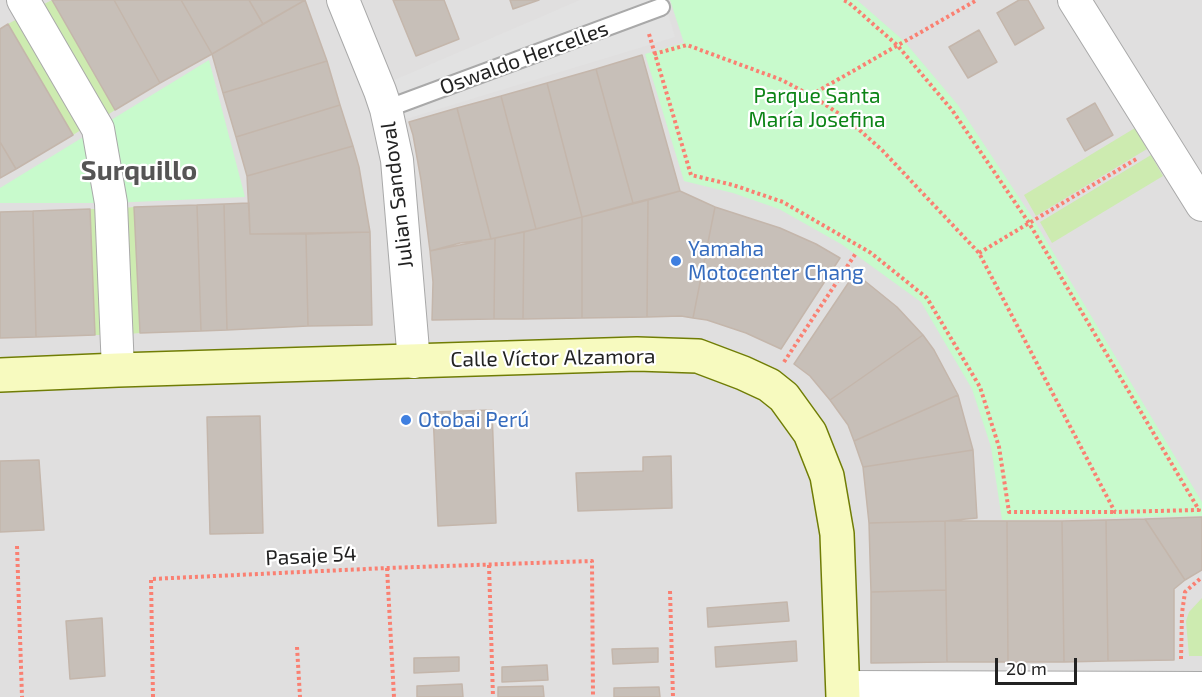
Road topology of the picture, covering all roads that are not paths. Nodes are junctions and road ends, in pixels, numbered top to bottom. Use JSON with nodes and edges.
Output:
{"nodes":[{"id":1,"x":23,"y":0,"type":"edge"},
{"id":2,"x":343,"y":0,"type":"edge"},
{"id":3,"x":1074,"y":0,"type":"edge"},
{"id":4,"x":661,"y":7,"type":"dead end"},
{"id":5,"x":386,"y":109,"type":"junction"},
{"id":6,"x":1202,"y":205,"type":"edge"},
{"id":7,"x":414,"y":362,"type":"junction"},
{"id":8,"x":118,"y":370,"type":"junction"},
{"id":9,"x":0,"y":375,"type":"edge"},
{"id":10,"x":1191,"y":687,"type":"edge"},
{"id":11,"x":843,"y":692,"type":"edge"}],
"edges":[{"from":1,"to":8,"type":"street"},
{"from":2,"to":5,"type":"street","name":"Julian Sandoval"},
{"from":3,"to":6,"type":"street"},
{"from":4,"to":5,"type":"lane","name":"Oswaldo Hercelles"},
{"from":5,"to":7,"type":"street","name":"Julian Sandoval"},
{"from":7,"to":8,"type":"street","name":"Calle Víctor Alzamora"},
{"from":7,"to":11,"type":"street","name":"Calle Víctor Alzamora"},
{"from":8,"to":9,"type":"street","name":"Calle Víctor Alzamora"},
{"from":10,"to":11,"type":"street"}]}
